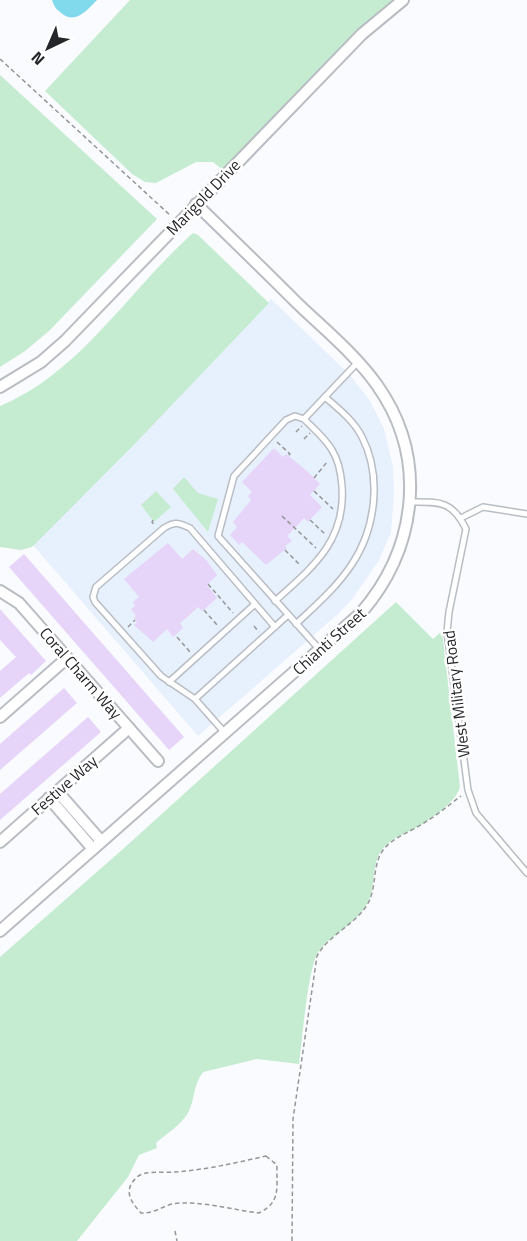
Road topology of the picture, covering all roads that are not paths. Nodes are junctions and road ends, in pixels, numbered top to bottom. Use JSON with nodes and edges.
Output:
{"nodes":[{"id":1,"x":403,"y":0,"type":"edge"},
{"id":2,"x":196,"y":204,"type":"junction"},
{"id":3,"x":358,"y":362,"type":"junction"},
{"id":4,"x":0,"y":387,"type":"edge"},
{"id":5,"x":325,"y":397,"type":"junction"},
{"id":6,"x":304,"y":419,"type":"junction"},
{"id":7,"x":410,"y":502,"type":"junction"},
{"id":8,"x":527,"y":514,"type":"edge"},
{"id":9,"x":461,"y":518,"type":"junction"},
{"id":10,"x":0,"y":591,"type":"edge"},
{"id":11,"x":275,"y":601,"type":"junction"},
{"id":12,"x":255,"y":604,"type":"junction"},
{"id":13,"x":288,"y":615,"type":"junction"},
{"id":14,"x":296,"y":624,"type":"junction"},
{"id":15,"x":275,"y":627,"type":"junction"},
{"id":16,"x":320,"y":650,"type":"junction"},
{"id":17,"x":67,"y":658,"type":"junction"},
{"id":18,"x":169,"y":682,"type":"junction"},
{"id":19,"x":195,"y":699,"type":"junction"},
{"id":20,"x":0,"y":717,"type":"edge"},
{"id":21,"x":129,"y":728,"type":"junction"},
{"id":22,"x":225,"y":733,"type":"junction"},
{"id":23,"x":158,"y":761,"type":"dead end"},
{"id":24,"x":53,"y":795,"type":"junction"},
{"id":25,"x":0,"y":842,"type":"edge"},
{"id":26,"x":97,"y":845,"type":"junction"},
{"id":27,"x":527,"y":873,"type":"edge"},
{"id":28,"x":0,"y":931,"type":"edge"}],
"edges":[{"from":1,"to":2,"type":"street","name":"Marigold Drive"},
{"from":2,"to":3,"type":"street","name":"Chianti Street"},
{"from":2,"to":4,"type":"street","name":"Marigold Drive"},
{"from":3,"to":5,"type":"lane"},
{"from":3,"to":7,"type":"street","name":"Chianti Street"},
{"from":5,"to":6,"type":"lane"},
{"from":5,"to":14,"type":"lane"},
{"from":6,"to":11,"type":"lane"},
{"from":6,"to":11,"type":"lane"},
{"from":7,"to":9,"type":"lane"},
{"from":7,"to":16,"type":"street","name":"Chianti Street"},
{"from":8,"to":9,"type":"lane"},
{"from":9,"to":27,"type":"lane","name":"West Military Road"},
{"from":10,"to":17,"type":"street","name":"Coral Charm Way"},
{"from":11,"to":13,"type":"lane"},
{"from":12,"to":15,"type":"lane"},
{"from":12,"to":18,"type":"lane"},
{"from":12,"to":18,"type":"lane"},
{"from":13,"to":14,"type":"lane"},
{"from":13,"to":15,"type":"lane"},
{"from":14,"to":16,"type":"lane"},
{"from":15,"to":19,"type":"lane"},
{"from":16,"to":22,"type":"street","name":"Chianti Street"},
{"from":17,"to":20,"type":"street"},
{"from":17,"to":21,"type":"street","name":"Coral Charm Way"},
{"from":18,"to":19,"type":"lane"},
{"from":19,"to":22,"type":"lane"},
{"from":21,"to":23,"type":"street","name":"Coral Charm Way"},
{"from":21,"to":24,"type":"street","name":"Festive Way"},
{"from":22,"to":26,"type":"street","name":"Chianti Street"},
{"from":24,"to":25,"type":"street","name":"Festive Way"},
{"from":24,"to":26,"type":"street"},
{"from":26,"to":28,"type":"street","name":"Chianti Street"}]}
